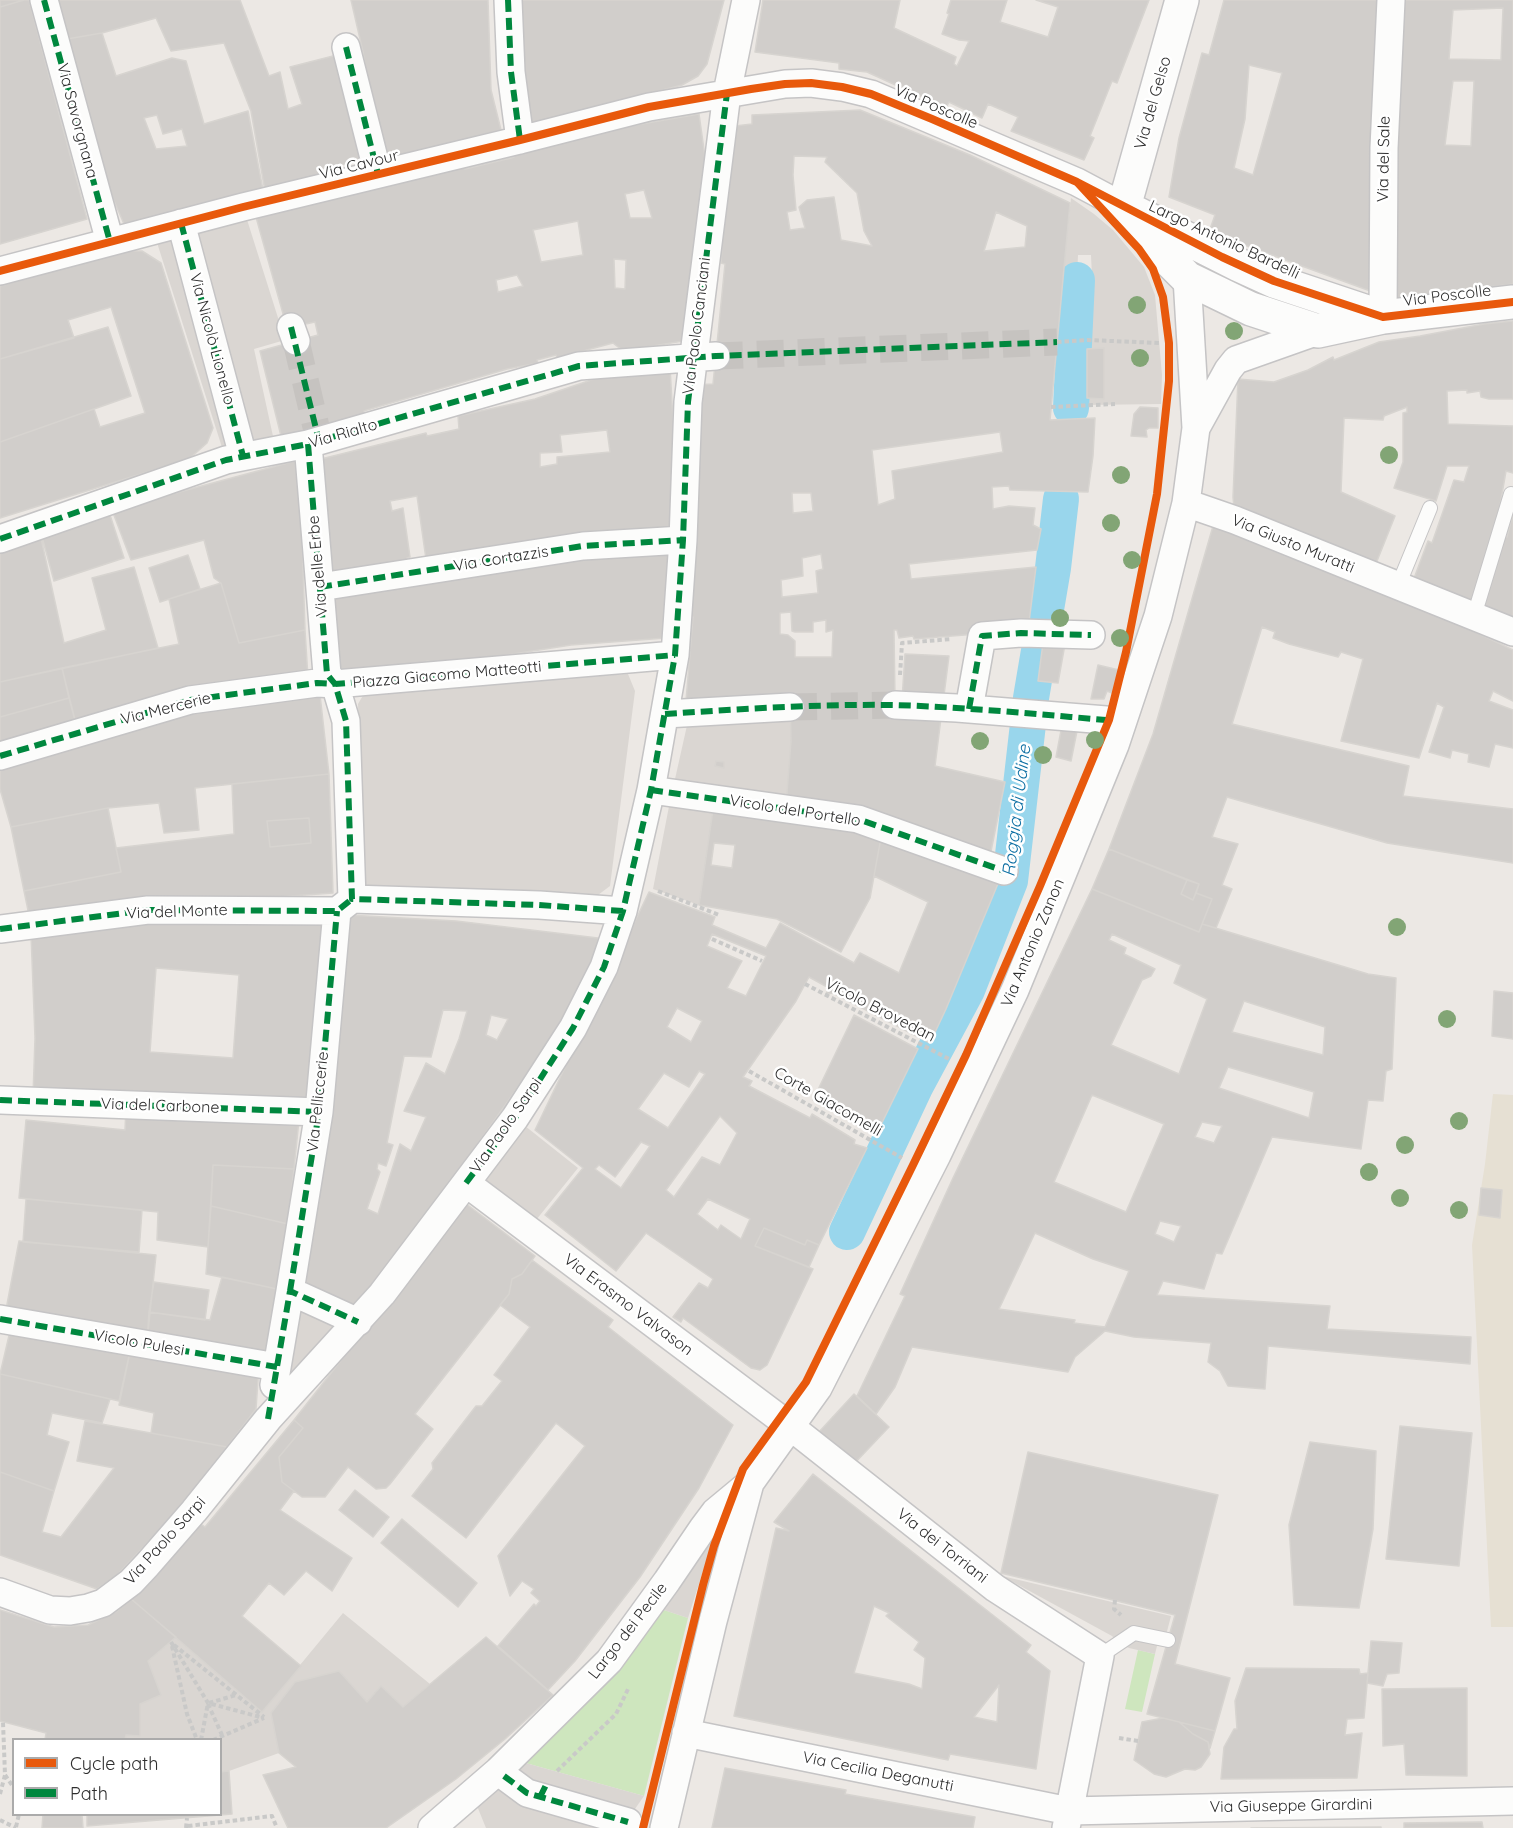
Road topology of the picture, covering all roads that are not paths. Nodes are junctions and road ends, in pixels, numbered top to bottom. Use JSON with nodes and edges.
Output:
{"nodes":[{"id":1,"x":44,"y":0,"type":"edge"},
{"id":2,"x":508,"y":0,"type":"edge"},
{"id":3,"x":746,"y":0,"type":"edge"},
{"id":4,"x":1182,"y":0,"type":"edge"},
{"id":5,"x":1391,"y":0,"type":"edge"},
{"id":6,"x":346,"y":47,"type":"dead end"},
{"id":7,"x":726,"y":93,"type":"junction"},
{"id":8,"x":520,"y":140,"type":"junction"},
{"id":9,"x":378,"y":174,"type":"junction"},
{"id":10,"x":1124,"y":207,"type":"junction"},
{"id":11,"x":181,"y":223,"type":"junction"},
{"id":12,"x":111,"y":242,"type":"junction"},
{"id":13,"x":0,"y":271,"type":"edge"},
{"id":14,"x":1187,"y":278,"type":"junction"},
{"id":15,"x":1513,"y":302,"type":"edge"},
{"id":16,"x":1383,"y":317,"type":"junction"},
{"id":17,"x":1318,"y":332,"type":"junction"},
{"id":18,"x":704,"y":357,"type":"junction"},
{"id":19,"x":1196,"y":428,"type":"junction"},
{"id":20,"x":314,"y":439,"type":"junction"},
{"id":21,"x":243,"y":456,"type":"junction"},
{"id":22,"x":1511,"y":494,"type":"dead end"},
{"id":23,"x":1186,"y":503,"type":"junction"},
{"id":24,"x":1430,"y":508,"type":"dead end"},
{"id":25,"x":0,"y":539,"type":"edge"},
{"id":26,"x":683,"y":540,"type":"junction"},
{"id":27,"x":1398,"y":586,"type":"junction"},
{"id":28,"x":320,"y":587,"type":"junction"},
{"id":29,"x":1474,"y":616,"type":"junction"},
{"id":30,"x":1513,"y":632,"type":"edge"},
{"id":31,"x":1090,"y":635,"type":"dead end"},
{"id":32,"x":675,"y":655,"type":"junction"},
{"id":33,"x":335,"y":684,"type":"junction"},
{"id":34,"x":897,"y":705,"type":"tunnel mouth"},
{"id":35,"x":790,"y":707,"type":"tunnel mouth"},
{"id":36,"x":969,"y":709,"type":"junction"},
{"id":37,"x":665,"y":714,"type":"junction"},
{"id":38,"x":1107,"y":720,"type":"dead end"},
{"id":39,"x":0,"y":756,"type":"edge"},
{"id":40,"x":651,"y":790,"type":"junction"},
{"id":41,"x":1004,"y":871,"type":"dead end"},
{"id":42,"x":344,"y":905,"type":"junction"},
{"id":43,"x":623,"y":911,"type":"junction"},
{"id":44,"x":0,"y":929,"type":"edge"},
{"id":45,"x":0,"y":1100,"type":"edge"},
{"id":46,"x":320,"y":1112,"type":"junction"},
{"id":47,"x":466,"y":1183,"type":"junction"},
{"id":48,"x":290,"y":1291,"type":"junction"},
{"id":49,"x":0,"y":1319,"type":"edge"},
{"id":50,"x":358,"y":1322,"type":"junction"},
{"id":51,"x":278,"y":1367,"type":"junction"},
{"id":52,"x":268,"y":1419,"type":"junction"},
{"id":53,"x":790,"y":1427,"type":"junction"},
{"id":54,"x":750,"y":1483,"type":"junction"},
{"id":55,"x":0,"y":1592,"type":"edge"},
{"id":56,"x":1168,"y":1640,"type":"dead end"},
{"id":57,"x":1100,"y":1656,"type":"junction"},
{"id":58,"x":686,"y":1733,"type":"junction"},
{"id":59,"x":501,"y":1774,"type":"junction"},
{"id":60,"x":1513,"y":1801,"type":"edge"},
{"id":61,"x":1068,"y":1819,"type":"edge"},
{"id":62,"x":628,"y":1822,"type":"dead end"},
{"id":63,"x":432,"y":1828,"type":"edge"},
{"id":64,"x":664,"y":1828,"type":"edge"}],
"edges":[{"from":1,"to":12,"type":"street","name":"Via Savorgnana"},
{"from":2,"to":8,"type":"street"},
{"from":3,"to":7,"type":"street","name":"Via Paolo Canciani"},
{"from":4,"to":10,"type":"street","name":"Via del Gelso"},
{"from":5,"to":16,"type":"street","name":"Via del Sale"},
{"from":6,"to":9,"type":"street","name":"Via Cavour"},
{"from":7,"to":8,"type":"street","name":"Via Cavour"},
{"from":7,"to":10,"type":"street","name":"Via Poscolle"},
{"from":7,"to":18,"type":"street","name":"Via Paolo Canciani"},
{"from":8,"to":9,"type":"street","name":"Via Cavour"},
{"from":9,"to":11,"type":"street","name":"Via Cavour"},
{"from":10,"to":14,"type":"street","name":"Largo Antonio Bardelli"},
{"from":10,"to":16,"type":"street","name":"Largo Antonio Bardelli"},
{"from":11,"to":12,"type":"street","name":"Via Cavour"},
{"from":11,"to":21,"type":"street","name":"Via Nicolò Lionello"},
{"from":12,"to":13,"type":"street","name":"Via Cavour"},
{"from":14,"to":17,"type":"street","name":"Largo Antonio Bardelli"},
{"from":14,"to":19,"type":"street"},
{"from":15,"to":16,"type":"street","name":"Via Poscolle"},
{"from":16,"to":17,"type":"street"},
{"from":17,"to":19,"type":"street"},
{"from":18,"to":20,"type":"street","name":"Via Rialto"},
{"from":18,"to":26,"type":"street","name":"Via Paolo Canciani"},
{"from":19,"to":23,"type":"street","name":"Via Antonio Zanon"},
{"from":20,"to":21,"type":"street","name":"Via Rialto"},
{"from":20,"to":28,"type":"street","name":"Via delle Erbe"},
{"from":21,"to":25,"type":"street","name":"Via Rialto"},
{"from":22,"to":29,"type":"lane"},
{"from":23,"to":27,"type":"street","name":"Via Giusto Muratti"},
{"from":23,"to":53,"type":"street","name":"Via Antonio Zanon"},
{"from":24,"to":27,"type":"lane"},
{"from":26,"to":28,"type":"street","name":"Via Cortazzis"},
{"from":26,"to":32,"type":"street","name":"Via Paolo Canciani"},
{"from":27,"to":29,"type":"street","name":"Via Giusto Muratti"},
{"from":28,"to":33,"type":"street","name":"Via delle Erbe"},
{"from":29,"to":30,"type":"street","name":"Via Giusto Muratti"},
{"from":31,"to":36,"type":"street"},
{"from":32,"to":33,"type":"street","name":"Piazza Giacomo Matteotti"},
{"from":32,"to":37,"type":"street"},
{"from":33,"to":39,"type":"street","name":"Via Mercerie"},
{"from":33,"to":42,"type":"street","name":"Piazza Giacomo Matteotti"},
{"from":34,"to":36,"type":"street"},
{"from":35,"to":37,"type":"street"},
{"from":36,"to":38,"type":"street"},
{"from":37,"to":40,"type":"street"},
{"from":40,"to":41,"type":"street","name":"Vicolo del Portello"},
{"from":40,"to":43,"type":"street"},
{"from":42,"to":43,"type":"street"},
{"from":42,"to":44,"type":"street","name":"Via del Monte"},
{"from":42,"to":46,"type":"street","name":"Via Pelliccerie"},
{"from":43,"to":47,"type":"street","name":"Via Paolo Sarpi"},
{"from":45,"to":46,"type":"street","name":"Via del Carbone"},
{"from":46,"to":48,"type":"street","name":"Via Pelliccerie"},
{"from":47,"to":50,"type":"street","name":"Via Paolo Sarpi"},
{"from":47,"to":53,"type":"street","name":"Via Erasmo Valvason"},
{"from":48,"to":50,"type":"street"},
{"from":48,"to":51,"type":"street","name":"Via Paolo Sarpi"},
{"from":49,"to":51,"type":"street","name":"Vicolo Pulesi"},
{"from":50,"to":52,"type":"street","name":"Via Paolo Sarpi"},
{"from":51,"to":52,"type":"street","name":"Via Paolo Sarpi"},
{"from":52,"to":55,"type":"street","name":"Via Paolo Sarpi"},
{"from":53,"to":54,"type":"street","name":"Largo dei Pecile"},
{"from":53,"to":57,"type":"street","name":"Via dei Torriani"},
{"from":54,"to":58,"type":"street","name":"Largo dei Pecile"},
{"from":54,"to":59,"type":"street","name":"Largo dei Pecile"},
{"from":56,"to":57,"type":"lane"},
{"from":57,"to":61,"type":"street"},
{"from":58,"to":61,"type":"street","name":"Via Cecilia Deganutti"},
{"from":58,"to":64,"type":"street","name":"Largo dei Pecile"},
{"from":59,"to":62,"type":"street"},
{"from":59,"to":63,"type":"street","name":"Largo dei Pecile"},
{"from":60,"to":61,"type":"street","name":"Via Giuseppe Girardini"}]}
